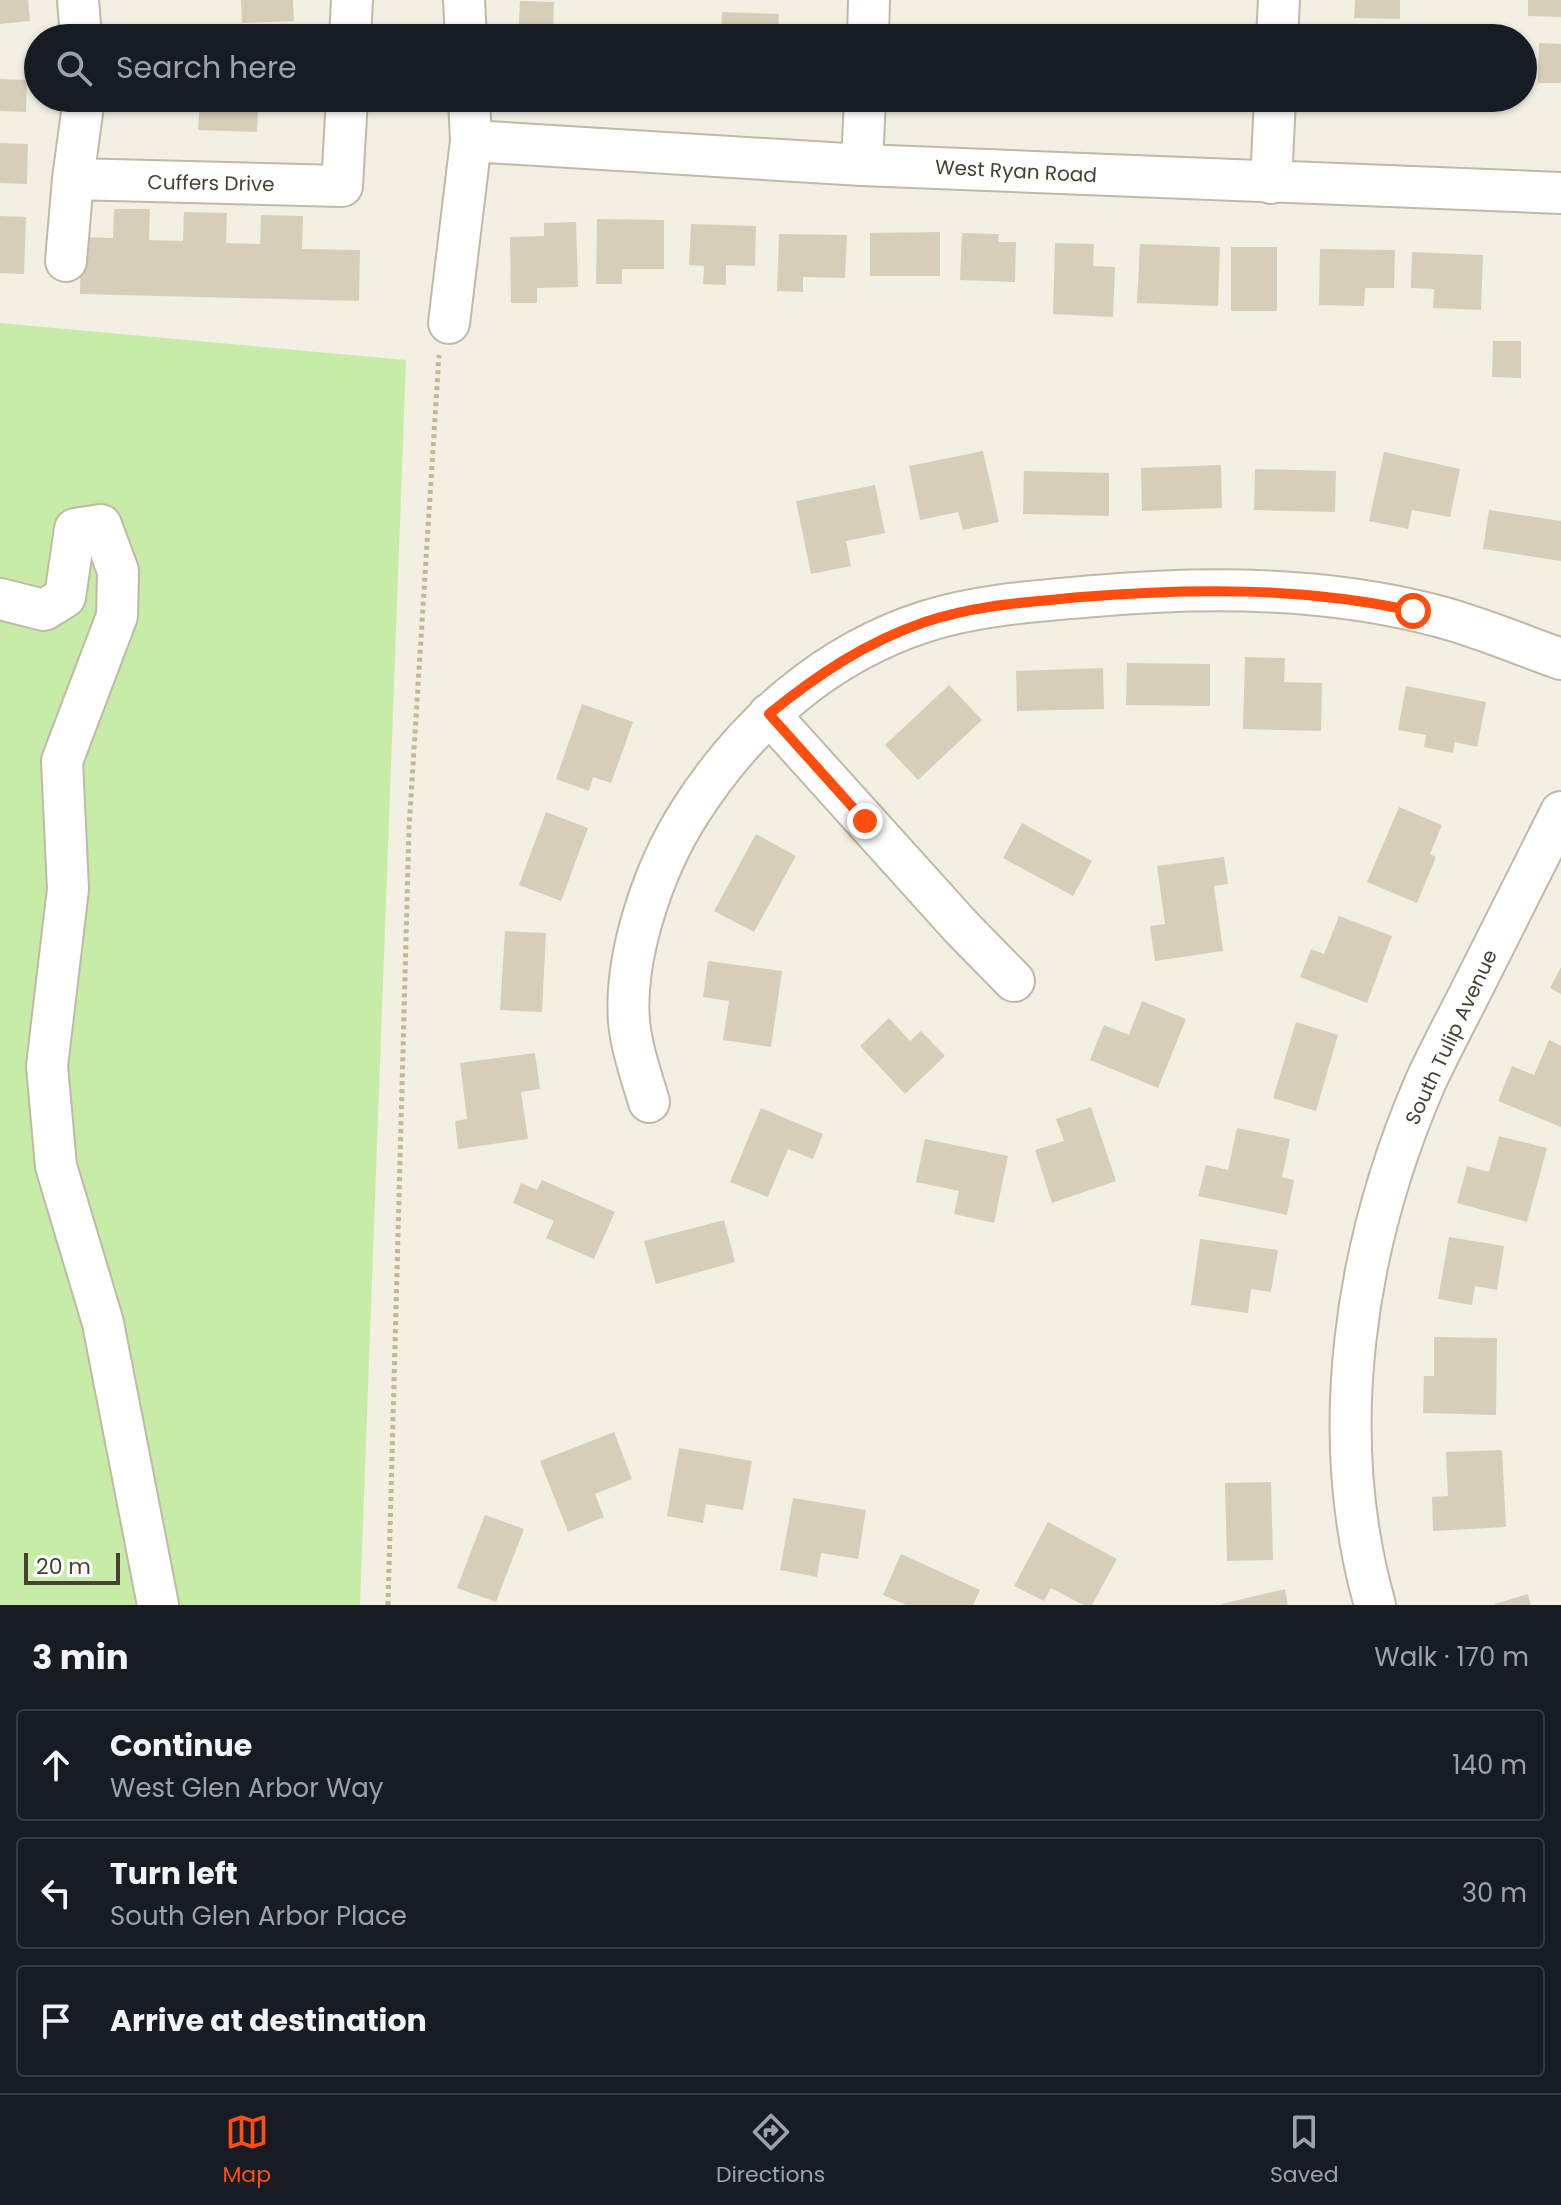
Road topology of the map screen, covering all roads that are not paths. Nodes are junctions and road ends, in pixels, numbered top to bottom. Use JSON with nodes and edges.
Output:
{"nodes":[{"id":1,"x":78,"y":0,"type":"edge"},
{"id":2,"x":352,"y":0,"type":"edge"},
{"id":3,"x":464,"y":0,"type":"edge"},
{"id":4,"x":869,"y":0,"type":"edge"},
{"id":5,"x":1279,"y":0,"type":"edge"},
{"id":6,"x":80,"y":24,"type":"edge"},
{"id":7,"x":351,"y":24,"type":"edge"},
{"id":8,"x":465,"y":24,"type":"edge"},
{"id":9,"x":868,"y":24,"type":"edge"},
{"id":10,"x":1278,"y":24,"type":"edge"},
{"id":11,"x":82,"y":112,"type":"edge"},
{"id":12,"x":346,"y":112,"type":"edge"},
{"id":13,"x":470,"y":112,"type":"edge"},
{"id":14,"x":864,"y":112,"type":"edge"},
{"id":15,"x":1274,"y":112,"type":"edge"},
{"id":16,"x":471,"y":141,"type":"junction"},
{"id":17,"x":862,"y":165,"type":"junction"},
{"id":18,"x":73,"y":179,"type":"junction"},
{"id":19,"x":1271,"y":183,"type":"junction"},
{"id":20,"x":1561,"y":193,"type":"edge"},
{"id":21,"x":66,"y":261,"type":"dead end"},
{"id":22,"x":449,"y":323,"type":"road end"},
{"id":23,"x":0,"y":599,"type":"edge"},
{"id":24,"x":1561,"y":659,"type":"edge"},
{"id":25,"x":769,"y":714,"type":"junction"},
{"id":26,"x":1561,"y":812,"type":"edge"},
{"id":27,"x":1552,"y":851,"type":"edge"},
{"id":28,"x":1014,"y":981,"type":"dead end"},
{"id":29,"x":649,"y":1102,"type":"dead end"},
{"id":30,"x":158,"y":1605,"type":"edge"},
{"id":31,"x":1375,"y":1605,"type":"edge"}],
"edges":[{"from":1,"to":6,"type":"street"},
{"from":2,"to":7,"type":"street"},
{"from":3,"to":8,"type":"street"},
{"from":4,"to":9,"type":"street"},
{"from":5,"to":10,"type":"street"},
{"from":11,"to":18,"type":"street"},
{"from":12,"to":18,"type":"street","name":"Cuffers Drive"},
{"from":13,"to":16,"type":"street"},
{"from":14,"to":17,"type":"street"},
{"from":15,"to":19,"type":"street"},
{"from":16,"to":17,"type":"street","name":"West Ryan Road"},
{"from":16,"to":22,"type":"street"},
{"from":17,"to":19,"type":"street","name":"West Ryan Road"},
{"from":18,"to":21,"type":"street"},
{"from":19,"to":20,"type":"street","name":"West Ryan Road"},
{"from":23,"to":30,"type":"street"},
{"from":24,"to":25,"type":"street"},
{"from":25,"to":28,"type":"street"},
{"from":25,"to":29,"type":"street"},
{"from":26,"to":27,"type":"street","name":"South Tulip Avenue"},
{"from":27,"to":31,"type":"street","name":"South Tulip Avenue"}]}
